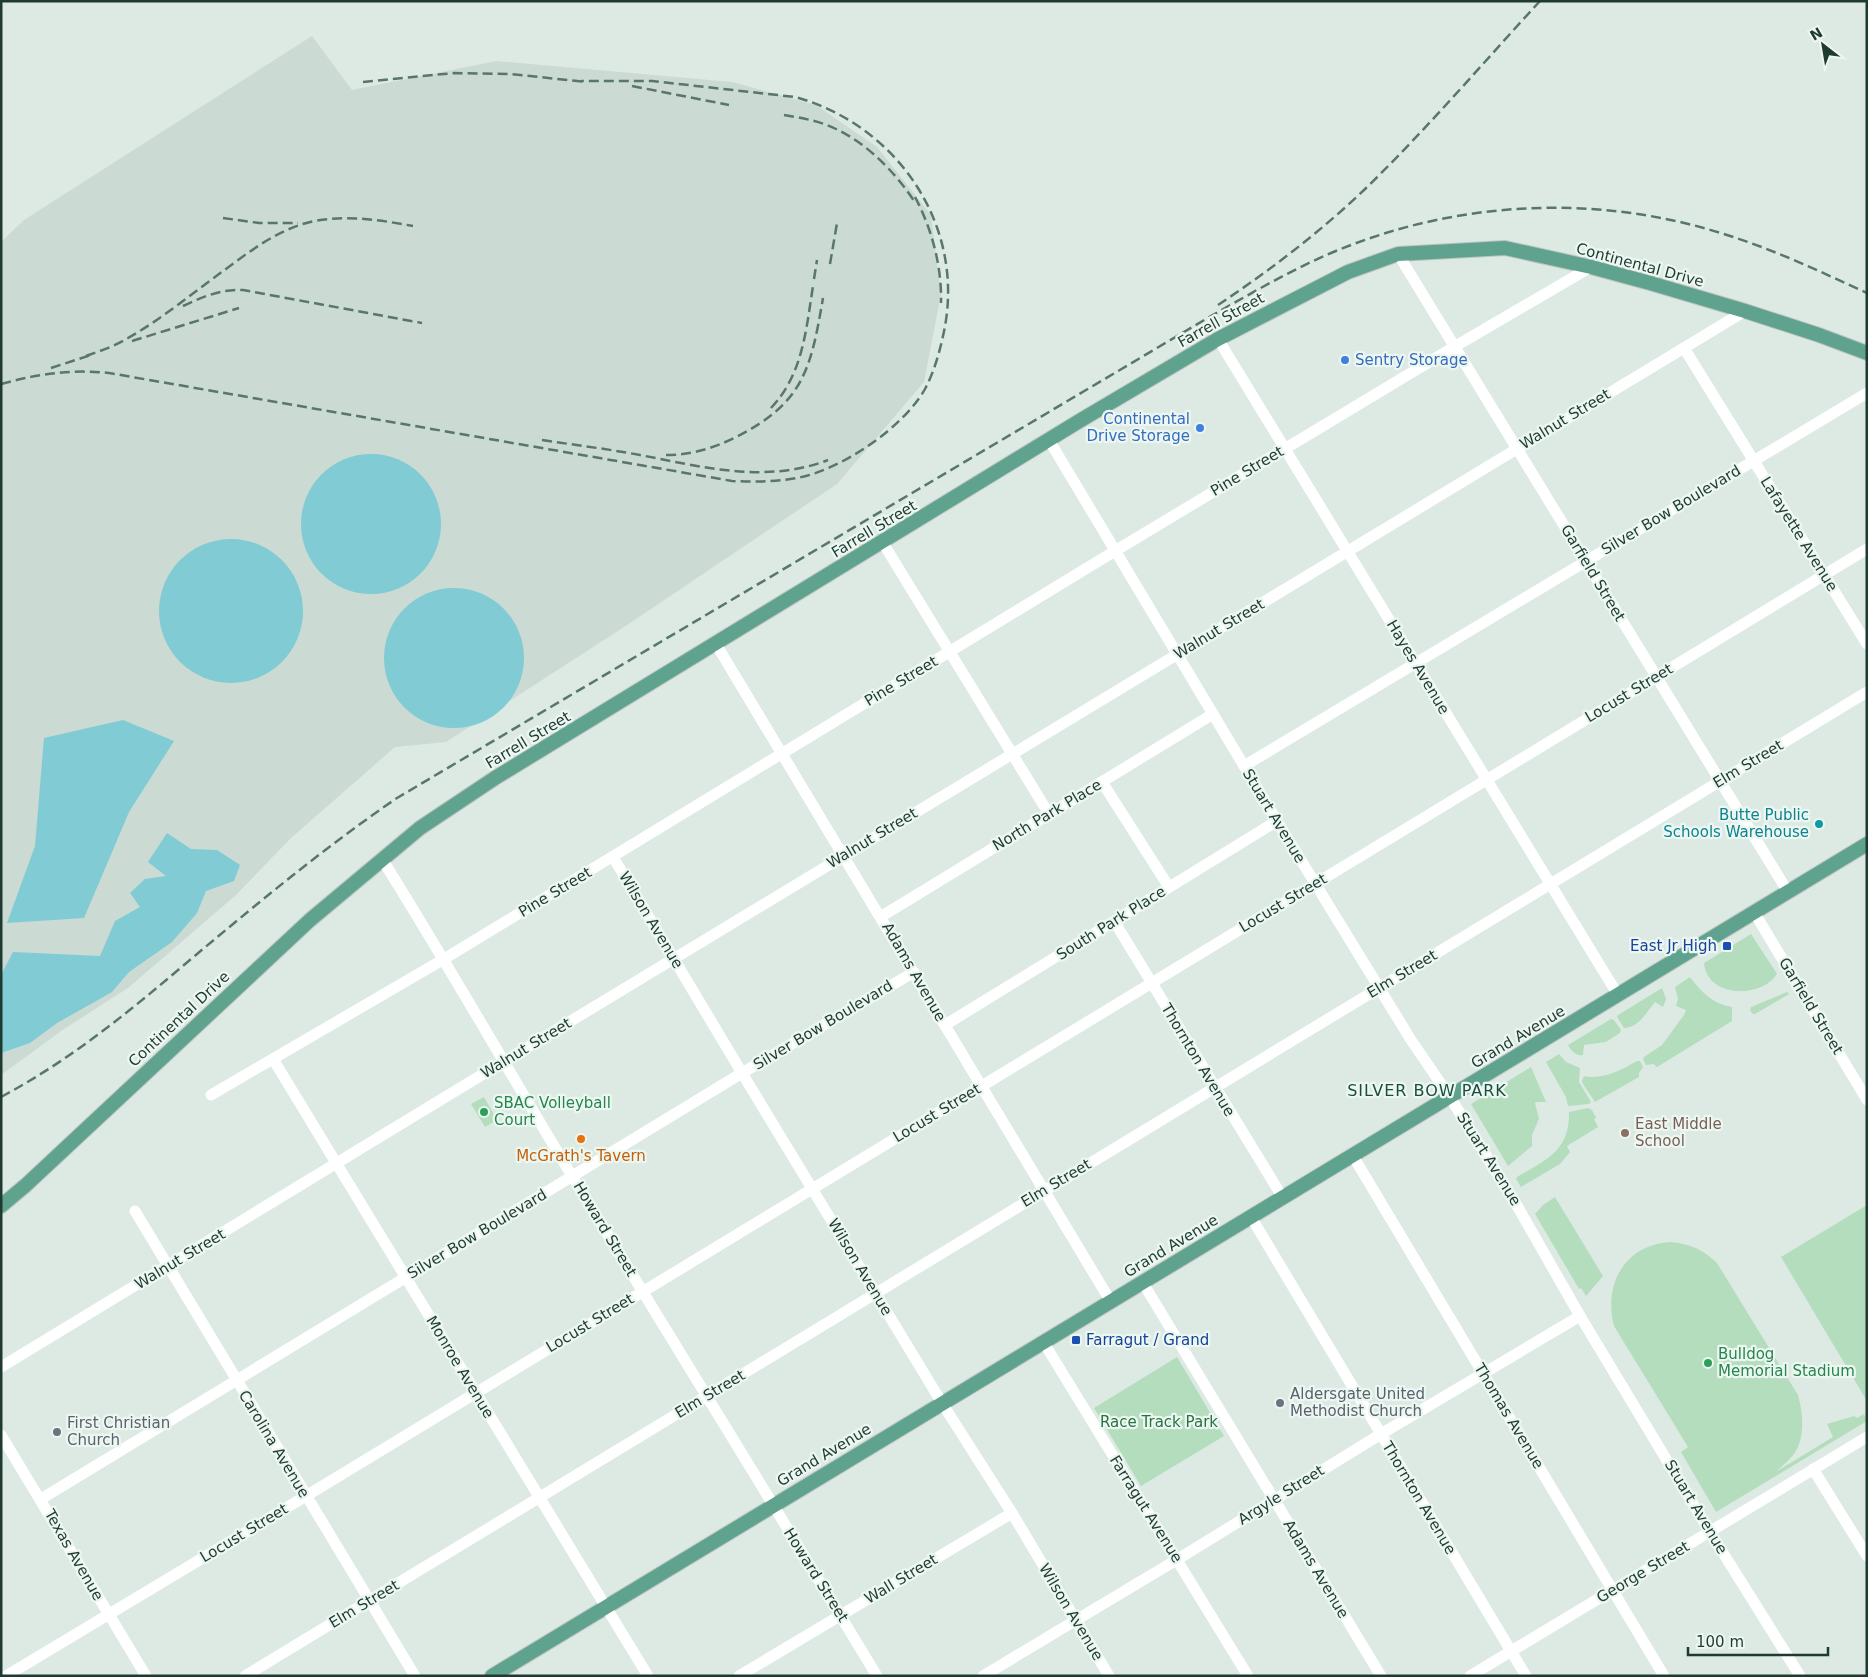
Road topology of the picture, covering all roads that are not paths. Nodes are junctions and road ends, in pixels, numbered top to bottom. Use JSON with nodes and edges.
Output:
{"nodes":[{"id":1,"x":1398,"y":254,"type":"junction"},
{"id":2,"x":1591,"y":267,"type":"junction"},
{"id":3,"x":1745,"y":311,"type":"junction"},
{"id":4,"x":1218,"y":339,"type":"junction"},
{"id":5,"x":1454,"y":347,"type":"junction"},
{"id":6,"x":1684,"y":348,"type":"junction"},
{"id":7,"x":1867,"y":353,"type":"edge"},
{"id":8,"x":1867,"y":393,"type":"edge"},
{"id":9,"x":1049,"y":440,"type":"junction"},
{"id":10,"x":1285,"y":449,"type":"junction"},
{"id":11,"x":1516,"y":449,"type":"junction"},
{"id":12,"x":1754,"y":461,"type":"junction"},
{"id":13,"x":884,"y":543,"type":"junction"},
{"id":14,"x":1867,"y":549,"type":"edge"},
{"id":15,"x":1115,"y":551,"type":"junction"},
{"id":16,"x":1347,"y":551,"type":"junction"},
{"id":17,"x":1585,"y":561,"type":"junction"},
{"id":18,"x":1824,"y":575,"type":"junction"},
{"id":19,"x":716,"y":644,"type":"junction"},
{"id":20,"x":1867,"y":644,"type":"edge"},
{"id":21,"x":950,"y":651,"type":"junction"},
{"id":22,"x":1177,"y":654,"type":"junction"},
{"id":23,"x":1415,"y":663,"type":"junction"},
{"id":24,"x":1656,"y":677,"type":"junction"},
{"id":25,"x":1867,"y":692,"type":"edge"},
{"id":26,"x":1213,"y":714,"type":"junction"},
{"id":27,"x":782,"y":752,"type":"junction"},
{"id":28,"x":1012,"y":754,"type":"junction"},
{"id":29,"x":1244,"y":766,"type":"junction"},
{"id":30,"x":1486,"y":780,"type":"junction"},
{"id":31,"x":1720,"y":781,"type":"junction"},
{"id":32,"x":1102,"y":782,"type":"junction"},
{"id":33,"x":1049,"y":814,"type":"junction"},
{"id":34,"x":1277,"y":821,"type":"junction"},
{"id":35,"x":1867,"y":844,"type":"edge"},
{"id":36,"x":844,"y":855,"type":"junction"},
{"id":37,"x":613,"y":856,"type":"junction"},
{"id":38,"x":382,"y":859,"type":"junction"},
{"id":39,"x":1315,"y":883,"type":"junction"},
{"id":40,"x":1550,"y":884,"type":"junction"},
{"id":41,"x":1169,"y":887,"type":"junction"},
{"id":42,"x":1788,"y":892,"type":"junction"},
{"id":43,"x":1754,"y":912,"type":"junction"},
{"id":44,"x":882,"y":916,"type":"junction"},
{"id":45,"x":1114,"y":921,"type":"junction"},
{"id":46,"x":444,"y":959,"type":"junction"},
{"id":47,"x":674,"y":959,"type":"junction"},
{"id":48,"x":914,"y":972,"type":"junction"},
{"id":49,"x":1151,"y":982,"type":"junction"},
{"id":50,"x":1380,"y":988,"type":"junction"},
{"id":51,"x":1618,"y":996,"type":"junction"},
{"id":52,"x":945,"y":1025,"type":"junction"},
{"id":53,"x":272,"y":1059,"type":"junction"},
{"id":54,"x":503,"y":1062,"type":"junction"},
{"id":55,"x":742,"y":1074,"type":"junction"},
{"id":56,"x":981,"y":1087,"type":"junction"},
{"id":57,"x":1215,"y":1087,"type":"junction"},
{"id":58,"x":211,"y":1096,"type":"dead end"},
{"id":59,"x":1450,"y":1097,"type":"junction"},
{"id":60,"x":1867,"y":1100,"type":"edge"},
{"id":61,"x":1353,"y":1156,"type":"junction"},
{"id":62,"x":338,"y":1164,"type":"junction"},
{"id":63,"x":573,"y":1177,"type":"junction"},
{"id":64,"x":812,"y":1189,"type":"junction"},
{"id":65,"x":1044,"y":1190,"type":"junction"},
{"id":66,"x":1283,"y":1198,"type":"junction"},
{"id":67,"x":1,"y":1206,"type":"edge"},
{"id":68,"x":135,"y":1211,"type":"dead end"},
{"id":69,"x":1251,"y":1217,"type":"junction"},
{"id":70,"x":169,"y":1266,"type":"junction"},
{"id":71,"x":406,"y":1278,"type":"junction"},
{"id":72,"x":1143,"y":1283,"type":"junction"},
{"id":73,"x":642,"y":1291,"type":"junction"},
{"id":74,"x":876,"y":1292,"type":"junction"},
{"id":75,"x":1111,"y":1302,"type":"junction"},
{"id":76,"x":1580,"y":1316,"type":"junction"},
{"id":77,"x":1044,"y":1343,"type":"junction"},
{"id":78,"x":1,"y":1368,"type":"edge"},
{"id":79,"x":1483,"y":1374,"type":"junction"},
{"id":80,"x":236,"y":1380,"type":"junction"},
{"id":81,"x":475,"y":1393,"type":"junction"},
{"id":82,"x":706,"y":1396,"type":"junction"},
{"id":83,"x":942,"y":1403,"type":"junction"},
{"id":84,"x":1381,"y":1434,"type":"junction"},
{"id":85,"x":1,"y":1435,"type":"edge"},
{"id":86,"x":1867,"y":1436,"type":"edge"},
{"id":87,"x":1813,"y":1469,"type":"junction"},
{"id":88,"x":306,"y":1496,"type":"junction"},
{"id":89,"x":540,"y":1498,"type":"junction"},
{"id":90,"x":41,"y":1499,"type":"junction"},
{"id":91,"x":1274,"y":1499,"type":"junction"},
{"id":92,"x":773,"y":1505,"type":"junction"},
{"id":93,"x":1012,"y":1513,"type":"junction"},
{"id":94,"x":1710,"y":1532,"type":"junction"},
{"id":95,"x":1867,"y":1556,"type":"edge"},
{"id":96,"x":1178,"y":1559,"type":"junction"},
{"id":97,"x":1613,"y":1590,"type":"junction"},
{"id":98,"x":370,"y":1601,"type":"junction"},
{"id":99,"x":605,"y":1607,"type":"junction"},
{"id":100,"x":108,"y":1614,"type":"junction"},
{"id":101,"x":840,"y":1615,"type":"junction"},
{"id":102,"x":1075,"y":1621,"type":"junction"},
{"id":103,"x":1511,"y":1651,"type":"junction"},
{"id":104,"x":6,"y":1676,"type":"edge"},
{"id":105,"x":146,"y":1676,"type":"edge"},
{"id":106,"x":245,"y":1676,"type":"edge"},
{"id":107,"x":415,"y":1676,"type":"edge"},
{"id":108,"x":492,"y":1676,"type":"edge"},
{"id":109,"x":648,"y":1676,"type":"edge"},
{"id":110,"x":739,"y":1676,"type":"edge"},
{"id":111,"x":877,"y":1676,"type":"edge"},
{"id":112,"x":983,"y":1676,"type":"edge"},
{"id":113,"x":1109,"y":1676,"type":"edge"},
{"id":114,"x":1248,"y":1676,"type":"edge"},
{"id":115,"x":1380,"y":1676,"type":"edge"},
{"id":116,"x":1470,"y":1676,"type":"edge"},
{"id":117,"x":1526,"y":1676,"type":"edge"},
{"id":118,"x":1664,"y":1676,"type":"edge"},
{"id":119,"x":1800,"y":1676,"type":"edge"}],
"edges":[{"from":1,"to":2,"type":"main road","name":"Continental Drive"},
{"from":1,"to":4,"type":"main road","name":"Farrell Street"},
{"from":1,"to":5,"type":"street","name":"Garfield Street"},
{"from":2,"to":3,"type":"main road","name":"Continental Drive"},
{"from":2,"to":5,"type":"street","name":"Pine Street"},
{"from":3,"to":6,"type":"street","name":"Walnut Street"},
{"from":3,"to":7,"type":"main road","name":"Continental Drive"},
{"from":4,"to":9,"type":"main road","name":"Farrell Street"},
{"from":4,"to":10,"type":"street","name":"Hayes Avenue"},
{"from":5,"to":10,"type":"street","name":"Pine Street"},
{"from":5,"to":11,"type":"street","name":"Garfield Street"},
{"from":6,"to":11,"type":"street","name":"Walnut Street"},
{"from":6,"to":12,"type":"street","name":"Lafayette Avenue"},
{"from":8,"to":12,"type":"street","name":"Silver Bow Boulevard"},
{"from":9,"to":13,"type":"main road","name":"Farrell Street"},
{"from":9,"to":15,"type":"street","name":"Stuart Avenue"},
{"from":10,"to":15,"type":"street","name":"Pine Street"},
{"from":10,"to":16,"type":"street","name":"Hayes Avenue"},
{"from":11,"to":16,"type":"street","name":"Walnut Street"},
{"from":11,"to":17,"type":"street","name":"Garfield Street"},
{"from":12,"to":17,"type":"street","name":"Silver Bow Boulevard"},
{"from":12,"to":18,"type":"street","name":"Lafayette Avenue"},
{"from":13,"to":19,"type":"main road","name":"Farrell Street"},
{"from":13,"to":21,"type":"street"},
{"from":14,"to":18,"type":"street","name":"Locust Street"},
{"from":15,"to":21,"type":"street","name":"Pine Street"},
{"from":15,"to":22,"type":"street","name":"Stuart Avenue"},
{"from":16,"to":22,"type":"street","name":"Walnut Street"},
{"from":16,"to":23,"type":"street","name":"Hayes Avenue"},
{"from":17,"to":23,"type":"street","name":"Silver Bow Boulevard"},
{"from":17,"to":24,"type":"street","name":"Garfield Street"},
{"from":18,"to":20,"type":"street","name":"Lafayette Avenue"},
{"from":18,"to":24,"type":"street","name":"Locust Street"},
{"from":19,"to":27,"type":"street","name":"Adams Avenue"},
{"from":19,"to":38,"type":"main road","name":"Farrell Street"},
{"from":21,"to":27,"type":"street","name":"Pine Street"},
{"from":21,"to":28,"type":"street"},
{"from":22,"to":26,"type":"street","name":"Stuart Avenue"},
{"from":22,"to":28,"type":"street","name":"Walnut Street"},
{"from":23,"to":29,"type":"street","name":"Silver Bow Boulevard"},
{"from":23,"to":30,"type":"street","name":"Hayes Avenue"},
{"from":24,"to":30,"type":"street","name":"Locust Street"},
{"from":24,"to":31,"type":"street","name":"Garfield Street"},
{"from":25,"to":31,"type":"street","name":"Elm Street"},
{"from":26,"to":29,"type":"street","name":"Stuart Avenue"},
{"from":26,"to":32,"type":"street","name":"North Park Place"},
{"from":27,"to":36,"type":"street","name":"Adams Avenue"},
{"from":27,"to":37,"type":"street","name":"Pine Street"},
{"from":28,"to":33,"type":"street"},
{"from":28,"to":36,"type":"street","name":"Walnut Street"},
{"from":29,"to":34,"type":"street","name":"Stuart Avenue"},
{"from":30,"to":39,"type":"street","name":"Locust Street"},
{"from":30,"to":40,"type":"street","name":"Hayes Avenue"},
{"from":31,"to":40,"type":"street","name":"Elm Street"},
{"from":31,"to":42,"type":"street","name":"Garfield Street"},
{"from":32,"to":33,"type":"street","name":"North Park Place"},
{"from":32,"to":41,"type":"street"},
{"from":33,"to":44,"type":"street","name":"North Park Place"},
{"from":34,"to":39,"type":"street","name":"Stuart Avenue"},
{"from":34,"to":41,"type":"street","name":"South Park Place"},
{"from":35,"to":42,"type":"main road","name":"Grand Avenue"},
{"from":36,"to":44,"type":"street","name":"Adams Avenue"},
{"from":36,"to":47,"type":"street","name":"Walnut Street"},
{"from":37,"to":46,"type":"street","name":"Pine Street"},
{"from":37,"to":47,"type":"street","name":"Wilson Avenue"},
{"from":38,"to":46,"type":"street","name":"Howard Street"},
{"from":38,"to":67,"type":"main road","name":"Continental Drive"},
{"from":39,"to":49,"type":"street","name":"Locust Street"},
{"from":39,"to":50,"type":"street","name":"Stuart Avenue"},
{"from":40,"to":50,"type":"street","name":"Elm Street"},
{"from":40,"to":51,"type":"street","name":"Hayes Avenue"},
{"from":41,"to":45,"type":"street","name":"South Park Place"},
{"from":42,"to":43,"type":"main road","name":"Grand Avenue"},
{"from":43,"to":51,"type":"main road","name":"Grand Avenue"},
{"from":43,"to":60,"type":"street","name":"Garfield Street"},
{"from":44,"to":48,"type":"street","name":"Adams Avenue"},
{"from":45,"to":49,"type":"street","name":"Thornton Avenue"},
{"from":45,"to":52,"type":"street","name":"South Park Place"},
{"from":46,"to":53,"type":"street","name":"Pine Street"},
{"from":46,"to":54,"type":"street","name":"Howard Street"},
{"from":47,"to":54,"type":"street","name":"Walnut Street"},
{"from":47,"to":55,"type":"street","name":"Wilson Avenue"},
{"from":48,"to":52,"type":"street","name":"Adams Avenue"},
{"from":48,"to":55,"type":"street","name":"Silver Bow Boulevard"},
{"from":49,"to":56,"type":"street","name":"Locust Street"},
{"from":49,"to":57,"type":"street","name":"Thornton Avenue"},
{"from":50,"to":57,"type":"street","name":"Elm Street"},
{"from":50,"to":59,"type":"street","name":"Stuart Avenue"},
{"from":51,"to":59,"type":"main road","name":"Grand Avenue"},
{"from":52,"to":56,"type":"street","name":"Adams Avenue"},
{"from":53,"to":58,"type":"street","name":"Pine Street"},
{"from":53,"to":62,"type":"street","name":"Monroe Avenue"},
{"from":54,"to":62,"type":"street","name":"Walnut Street"},
{"from":54,"to":63,"type":"street","name":"Howard Street"},
{"from":55,"to":63,"type":"street","name":"Silver Bow Boulevard"},
{"from":55,"to":64,"type":"street","name":"Wilson Avenue"},
{"from":56,"to":64,"type":"street","name":"Locust Street"},
{"from":56,"to":65,"type":"street","name":"Adams Avenue"},
{"from":57,"to":65,"type":"street","name":"Elm Street"},
{"from":57,"to":66,"type":"street","name":"Thornton Avenue"},
{"from":59,"to":61,"type":"main road","name":"Grand Avenue"},
{"from":59,"to":76,"type":"street","name":"Stuart Avenue"},
{"from":61,"to":66,"type":"main road","name":"Grand Avenue"},
{"from":61,"to":79,"type":"street","name":"Thomas Avenue"},
{"from":62,"to":70,"type":"street","name":"Walnut Street"},
{"from":62,"to":71,"type":"street","name":"Monroe Avenue"},
{"from":63,"to":71,"type":"street","name":"Silver Bow Boulevard"},
{"from":63,"to":73,"type":"street","name":"Howard Street"},
{"from":64,"to":73,"type":"street","name":"Locust Street"},
{"from":64,"to":74,"type":"street","name":"Wilson Avenue"},
{"from":65,"to":74,"type":"street","name":"Elm Street"},
{"from":65,"to":75,"type":"street","name":"Adams Avenue"},
{"from":66,"to":69,"type":"main road","name":"Grand Avenue"},
{"from":68,"to":70,"type":"street","name":"Carolina Avenue"},
{"from":69,"to":72,"type":"main road","name":"Grand Avenue"},
{"from":69,"to":84,"type":"street","name":"Thornton Avenue"},
{"from":70,"to":78,"type":"street","name":"Walnut Street"},
{"from":70,"to":80,"type":"street","name":"Carolina Avenue"},
{"from":71,"to":80,"type":"street","name":"Silver Bow Boulevard"},
{"from":71,"to":81,"type":"street","name":"Monroe Avenue"},
{"from":72,"to":75,"type":"main road","name":"Grand Avenue"},
{"from":72,"to":91,"type":"street","name":"Adams Avenue"},
{"from":73,"to":81,"type":"street","name":"Locust Street"},
{"from":73,"to":82,"type":"street","name":"Howard Street"},
{"from":74,"to":82,"type":"street","name":"Elm Street"},
{"from":74,"to":83,"type":"street","name":"Wilson Avenue"},
{"from":75,"to":77,"type":"main road","name":"Grand Avenue"},
{"from":76,"to":79,"type":"street","name":"Argyle Street"},
{"from":76,"to":94,"type":"street","name":"Stuart Avenue"},
{"from":77,"to":83,"type":"main road","name":"Grand Avenue"},
{"from":77,"to":96,"type":"street","name":"Farragut Avenue"},
{"from":79,"to":84,"type":"street","name":"Argyle Street"},
{"from":79,"to":97,"type":"street","name":"Thomas Avenue"},
{"from":80,"to":88,"type":"street","name":"Carolina Avenue"},
{"from":80,"to":90,"type":"street","name":"Silver Bow Boulevard"},
{"from":81,"to":88,"type":"street","name":"Locust Street"},
{"from":81,"to":89,"type":"street","name":"Monroe Avenue"},
{"from":82,"to":89,"type":"street","name":"Elm Street"},
{"from":82,"to":92,"type":"street","name":"Howard Street"},
{"from":83,"to":92,"type":"main road","name":"Grand Avenue"},
{"from":83,"to":93,"type":"street","name":"Wilson Avenue"},
{"from":84,"to":91,"type":"street","name":"Argyle Street"},
{"from":84,"to":103,"type":"street","name":"Thornton Avenue"},
{"from":85,"to":90,"type":"street","name":"Texas Avenue"},
{"from":86,"to":87,"type":"street","name":"George Street"},
{"from":87,"to":94,"type":"street","name":"George Street"},
{"from":87,"to":95,"type":"street"},
{"from":88,"to":98,"type":"street","name":"Carolina Avenue"},
{"from":88,"to":100,"type":"street","name":"Locust Street"},
{"from":89,"to":98,"type":"street","name":"Elm Street"},
{"from":89,"to":99,"type":"street","name":"Monroe Avenue"},
{"from":90,"to":100,"type":"street","name":"Texas Avenue"},
{"from":91,"to":96,"type":"street","name":"Argyle Street"},
{"from":91,"to":115,"type":"street","name":"Adams Avenue"},
{"from":92,"to":99,"type":"main road","name":"Grand Avenue"},
{"from":92,"to":101,"type":"street","name":"Howard Street"},
{"from":93,"to":101,"type":"street","name":"Wall Street"},
{"from":93,"to":102,"type":"street","name":"Wilson Avenue"},
{"from":94,"to":97,"type":"street","name":"George Street"},
{"from":94,"to":119,"type":"street","name":"Stuart Avenue"},
{"from":96,"to":102,"type":"street","name":"Argyle Street"},
{"from":96,"to":114,"type":"street","name":"Farragut Avenue"},
{"from":97,"to":103,"type":"street","name":"George Street"},
{"from":97,"to":118,"type":"street","name":"Thomas Avenue"},
{"from":98,"to":106,"type":"street","name":"Elm Street"},
{"from":98,"to":107,"type":"street","name":"Carolina Avenue"},
{"from":99,"to":108,"type":"main road","name":"Grand Avenue"},
{"from":99,"to":109,"type":"street","name":"Monroe Avenue"},
{"from":100,"to":104,"type":"street","name":"Locust Street"},
{"from":100,"to":105,"type":"street","name":"Texas Avenue"},
{"from":101,"to":110,"type":"street","name":"Wall Street"},
{"from":101,"to":111,"type":"street","name":"Howard Street"},
{"from":102,"to":112,"type":"street","name":"Argyle Street"},
{"from":102,"to":113,"type":"street","name":"Wilson Avenue"},
{"from":103,"to":116,"type":"street","name":"George Street"},
{"from":103,"to":117,"type":"street","name":"Thornton Avenue"}]}
